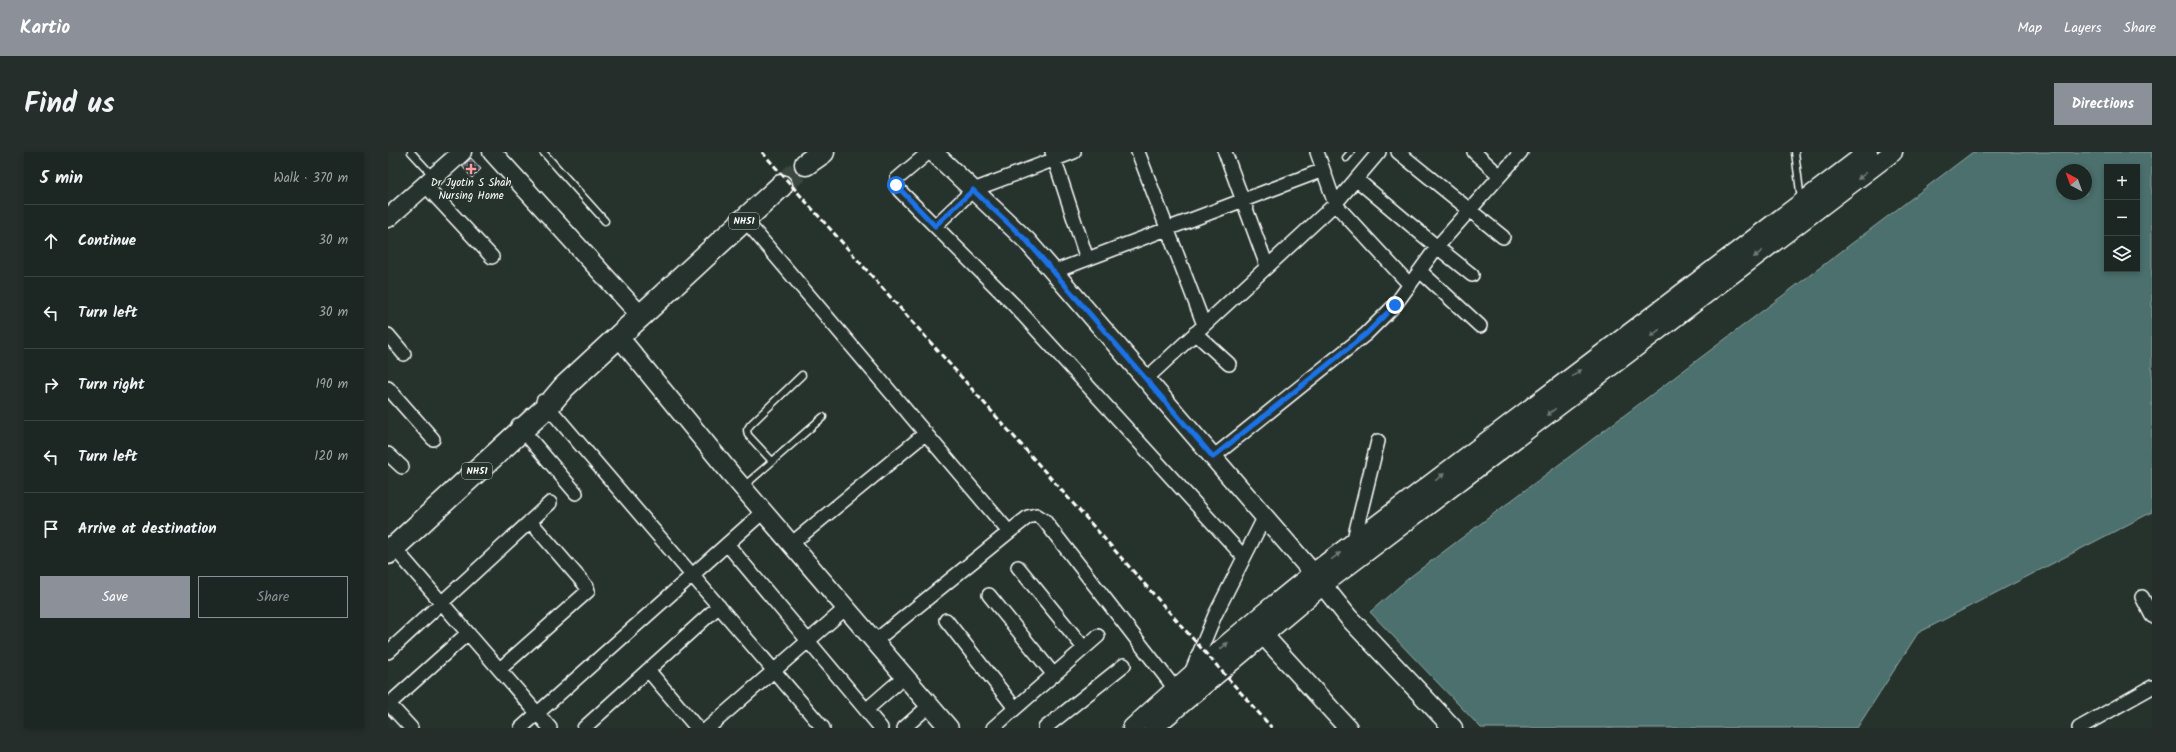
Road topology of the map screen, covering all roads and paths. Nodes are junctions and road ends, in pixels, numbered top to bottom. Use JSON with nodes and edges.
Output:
{"nodes":[{"id":1,"x":411,"y":152,"type":"edge"},
{"id":2,"x":462,"y":152,"type":"edge"},
{"id":3,"x":492,"y":152,"type":"edge"},
{"id":4,"x":543,"y":152,"type":"edge"},
{"id":5,"x":929,"y":152,"type":"edge"},
{"id":6,"x":933,"y":152,"type":"edge"},
{"id":7,"x":1074,"y":152,"type":"edge"},
{"id":8,"x":1138,"y":152,"type":"edge"},
{"id":9,"x":1225,"y":152,"type":"edge"},
{"id":10,"x":1317,"y":152,"type":"edge"},
{"id":11,"x":1351,"y":152,"type":"edge"},
{"id":12,"x":1379,"y":152,"type":"edge"},
{"id":13,"x":1398,"y":152,"type":"edge"},
{"id":14,"x":1474,"y":152,"type":"edge"},
{"id":15,"x":1521,"y":152,"type":"edge"},
{"id":16,"x":1795,"y":152,"type":"edge"},
{"id":17,"x":1868,"y":152,"type":"edge"},
{"id":18,"x":1893,"y":152,"type":"edge"},
{"id":19,"x":1053,"y":156,"type":"edge"},
{"id":20,"x":1346,"y":158,"type":"dead end"},
{"id":21,"x":1323,"y":170,"type":"junction"},
{"id":22,"x":1500,"y":175,"type":"junction"},
{"id":23,"x":1356,"y":179,"type":"junction"},
{"id":24,"x":429,"y":181,"type":"junction"},
{"id":25,"x":781,"y":186,"type":"tunnel mouth"},
{"id":26,"x":973,"y":190,"type":"junction"},
{"id":27,"x":1243,"y":200,"type":"junction"},
{"id":28,"x":1801,"y":203,"type":"junction"},
{"id":29,"x":1335,"y":204,"type":"junction"},
{"id":30,"x":1468,"y":210,"type":"junction"},
{"id":31,"x":388,"y":218,"type":"edge"},
{"id":32,"x":745,"y":220,"type":"junction"},
{"id":33,"x":605,"y":221,"type":"dead end"},
{"id":34,"x":935,"y":226,"type":"junction"},
{"id":35,"x":1166,"y":229,"type":"junction"},
{"id":36,"x":1503,"y":237,"type":"dead end"},
{"id":37,"x":1437,"y":247,"type":"junction"},
{"id":38,"x":492,"y":257,"type":"dead end"},
{"id":39,"x":1087,"y":259,"type":"junction"},
{"id":40,"x":1267,"y":266,"type":"junction"},
{"id":41,"x":1420,"y":271,"type":"junction"},
{"id":42,"x":1053,"y":272,"type":"junction"},
{"id":43,"x":1472,"y":274,"type":"dead end"},
{"id":44,"x":1410,"y":285,"type":"junction"},
{"id":45,"x":641,"y":316,"type":"junction"},
{"id":46,"x":1480,"y":326,"type":"dead end"},
{"id":47,"x":1199,"y":329,"type":"junction"},
{"id":48,"x":388,"y":335,"type":"edge"},
{"id":49,"x":619,"y":337,"type":"junction"},
{"id":50,"x":404,"y":354,"type":"dead end"},
{"id":51,"x":1229,"y":364,"type":"dead end"},
{"id":52,"x":802,"y":375,"type":"dead end"},
{"id":53,"x":1146,"y":379,"type":"junction"},
{"id":54,"x":388,"y":388,"type":"edge"},
{"id":55,"x":1563,"y":393,"type":"junction"},
{"id":56,"x":544,"y":403,"type":"junction"},
{"id":57,"x":823,"y":417,"type":"dead end"},
{"id":58,"x":519,"y":426,"type":"junction"},
{"id":59,"x":926,"y":433,"type":"junction"},
{"id":60,"x":432,"y":439,"type":"dead end"},
{"id":61,"x":1378,"y":441,"type":"dead end"},
{"id":62,"x":388,"y":454,"type":"edge"},
{"id":63,"x":1213,"y":457,"type":"junction"},
{"id":64,"x":772,"y":461,"type":"junction"},
{"id":65,"x":402,"y":468,"type":"dead end"},
{"id":66,"x":743,"y":487,"type":"junction"},
{"id":67,"x":576,"y":493,"type":"dead end"},
{"id":68,"x":550,"y":503,"type":"dead end"},
{"id":69,"x":763,"y":512,"type":"junction"},
{"id":70,"x":1265,"y":516,"type":"junction"},
{"id":71,"x":530,"y":521,"type":"junction"},
{"id":72,"x":1009,"y":532,"type":"junction"},
{"id":73,"x":1353,"y":543,"type":"junction"},
{"id":74,"x":389,"y":544,"type":"edge"},
{"id":75,"x":727,"y":544,"type":"junction"},
{"id":76,"x":791,"y":544,"type":"junction"},
{"id":77,"x":1243,"y":556,"type":"junction"},
{"id":78,"x":1018,"y":567,"type":"dead end"},
{"id":79,"x":692,"y":575,"type":"junction"},
{"id":80,"x":1318,"y":579,"type":"junction"},
{"id":81,"x":989,"y":595,"type":"dead end"},
{"id":82,"x":2142,"y":597,"type":"dead end"},
{"id":83,"x":441,"y":603,"type":"junction"},
{"id":84,"x":719,"y":606,"type":"junction"},
{"id":85,"x":846,"y":608,"type":"junction"},
{"id":86,"x":2152,"y":616,"type":"edge"},
{"id":87,"x":946,"y":620,"type":"dead end"},
{"id":88,"x":1252,"y":621,"type":"junction"},
{"id":89,"x":468,"y":633,"type":"junction"},
{"id":90,"x":1263,"y":635,"type":"junction"},
{"id":91,"x":1098,"y":636,"type":"dead end"},
{"id":92,"x":808,"y":641,"type":"junction"},
{"id":93,"x":875,"y":641,"type":"junction"},
{"id":94,"x":1084,"y":648,"type":"junction"},
{"id":95,"x":388,"y":652,"type":"edge"},
{"id":96,"x":1124,"y":665,"type":"dead end"},
{"id":97,"x":500,"y":669,"type":"junction"},
{"id":98,"x":648,"y":670,"type":"junction"},
{"id":99,"x":774,"y":670,"type":"junction"},
{"id":100,"x":1190,"y":674,"type":"junction"},
{"id":101,"x":1054,"y":675,"type":"junction"},
{"id":102,"x":905,"y":676,"type":"junction"},
{"id":103,"x":2152,"y":687,"type":"edge"},
{"id":104,"x":1177,"y":698,"type":"junction"},
{"id":105,"x":388,"y":704,"type":"edge"},
{"id":106,"x":930,"y":705,"type":"junction"},
{"id":107,"x":1016,"y":708,"type":"junction"},
{"id":108,"x":866,"y":710,"type":"junction"},
{"id":109,"x":538,"y":713,"type":"junction"},
{"id":110,"x":411,"y":728,"type":"edge"},
{"id":111,"x":521,"y":728,"type":"edge"},
{"id":112,"x":550,"y":728,"type":"edge"},
{"id":113,"x":584,"y":728,"type":"edge"},
{"id":114,"x":697,"y":728,"type":"edge"},
{"id":115,"x":708,"y":728,"type":"edge"},
{"id":116,"x":823,"y":728,"type":"edge"},
{"id":117,"x":881,"y":728,"type":"edge"},
{"id":118,"x":904,"y":728,"type":"edge"},
{"id":119,"x":949,"y":728,"type":"edge"},
{"id":120,"x":993,"y":728,"type":"edge"},
{"id":121,"x":1045,"y":728,"type":"edge"},
{"id":122,"x":1132,"y":728,"type":"edge"},
{"id":123,"x":1153,"y":728,"type":"edge"},
{"id":124,"x":1348,"y":728,"type":"edge"},
{"id":125,"x":1453,"y":728,"type":"edge"},
{"id":126,"x":2079,"y":728,"type":"edge"}],
"edges":[{"from":1,"to":24,"type":"lane"},
{"from":2,"to":24,"type":"street"},
{"from":3,"to":45,"type":"street"},
{"from":4,"to":33,"type":"lane"},
{"from":5,"to":34,"type":"street"},
{"from":6,"to":26,"type":"street"},
{"from":7,"to":19,"type":"street"},
{"from":8,"to":35,"type":"street"},
{"from":9,"to":27,"type":"street"},
{"from":10,"to":21,"type":"street"},
{"from":11,"to":20,"type":"lane"},
{"from":12,"to":23,"type":"street"},
{"from":13,"to":30,"type":"street"},
{"from":14,"to":22,"type":"street"},
{"from":15,"to":22,"type":"street"},
{"from":16,"to":28,"type":"lane"},
{"from":17,"to":28,"type":"street"},
{"from":18,"to":55,"type":"street","one_way":true},
{"from":19,"to":26,"type":"street"},
{"from":19,"to":39,"type":"street"},
{"from":21,"to":27,"type":"street"},
{"from":21,"to":29,"type":"street"},
{"from":22,"to":30,"type":"street"},
{"from":23,"to":29,"type":"street"},
{"from":23,"to":37,"type":"street"},
{"from":24,"to":31,"type":"street"},
{"from":24,"to":38,"type":"street"},
{"from":25,"to":32,"type":"highway","number":"NH51"},
{"from":26,"to":34,"type":"street"},
{"from":26,"to":42,"type":"street"},
{"from":27,"to":35,"type":"street"},
{"from":27,"to":40,"type":"street"},
{"from":55,"to":28,"type":"street","one_way":true},
{"from":29,"to":40,"type":"street"},
{"from":29,"to":44,"type":"street"},
{"from":30,"to":36,"type":"street"},
{"from":30,"to":37,"type":"street"},
{"from":32,"to":45,"type":"highway","number":"NH51"},
{"from":32,"to":59,"type":"street"},
{"from":34,"to":77,"type":"street"},
{"from":35,"to":39,"type":"street"},
{"from":35,"to":47,"type":"street"},
{"from":37,"to":41,"type":"street"},
{"from":37,"to":43,"type":"street"},
{"from":39,"to":42,"type":"street"},
{"from":40,"to":47,"type":"street"},
{"from":41,"to":44,"type":"street"},
{"from":41,"to":46,"type":"street"},
{"from":42,"to":53,"type":"street"},
{"from":44,"to":63,"type":"street"},
{"from":45,"to":49,"type":"highway","number":"NH51"},
{"from":47,"to":51,"type":"street"},
{"from":47,"to":53,"type":"street"},
{"from":48,"to":50,"type":"street"},
{"from":49,"to":56,"type":"highway","number":"NH51"},
{"from":49,"to":66,"type":"street"},
{"from":52,"to":64,"type":"lane"},
{"from":53,"to":63,"type":"street"},
{"from":54,"to":60,"type":"street"},
{"from":73,"to":55,"type":"street","one_way":true},
{"from":55,"to":80,"type":"street","one_way":true},
{"from":56,"to":58,"type":"highway","number":"NH51"},
{"from":56,"to":79,"type":"street"},
{"from":57,"to":64,"type":"lane"},
{"from":58,"to":67,"type":"street"},
{"from":58,"to":74,"type":"highway","number":"NH51"},
{"from":59,"to":72,"type":"street"},
{"from":59,"to":76,"type":"street"},
{"from":61,"to":73,"type":"street"},
{"from":62,"to":65,"type":"street"},
{"from":63,"to":70,"type":"street"},
{"from":64,"to":66,"type":"lane"},
{"from":66,"to":69,"type":"street"},
{"from":68,"to":71,"type":"street"},
{"from":69,"to":75,"type":"street"},
{"from":69,"to":76,"type":"street"},
{"from":70,"to":77,"type":"street"},
{"from":70,"to":80,"type":"street"},
{"from":71,"to":83,"type":"street"},
{"from":71,"to":97,"type":"street"},
{"from":72,"to":93,"type":"street"},
{"from":72,"to":104,"type":"street"},
{"from":80,"to":73,"type":"street","one_way":true},
{"from":74,"to":83,"type":"street"},
{"from":75,"to":79,"type":"street"},
{"from":75,"to":92,"type":"street"},
{"from":76,"to":85,"type":"street"},
{"from":77,"to":100,"type":"street"},
{"from":78,"to":94,"type":"street"},
{"from":79,"to":84,"type":"street"},
{"from":79,"to":109,"type":"street"},
{"from":80,"to":88,"type":"street"},
{"from":80,"to":90,"type":"street"},
{"from":80,"to":125,"type":"street"},
{"from":81,"to":101,"type":"street"},
{"from":82,"to":86,"type":"street"},
{"from":83,"to":89,"type":"street"},
{"from":83,"to":95,"type":"street"},
{"from":84,"to":98,"type":"street"},
{"from":84,"to":99,"type":"street"},
{"from":85,"to":92,"type":"street"},
{"from":85,"to":93,"type":"street"},
{"from":87,"to":107,"type":"street"},
{"from":88,"to":90,"type":"street"},
{"from":100,"to":88,"type":"street","one_way":true},
{"from":89,"to":97,"type":"street"},
{"from":89,"to":105,"type":"street"},
{"from":90,"to":104,"type":"street"},
{"from":90,"to":124,"type":"street"},
{"from":91,"to":94,"type":"street"},
{"from":92,"to":99,"type":"street"},
{"from":92,"to":108,"type":"street"},
{"from":93,"to":102,"type":"street"},
{"from":94,"to":101,"type":"street"},
{"from":96,"to":121,"type":"street"},
{"from":97,"to":109,"type":"street"},
{"from":98,"to":113,"type":"street"},
{"from":98,"to":114,"type":"street"},
{"from":99,"to":115,"type":"street"},
{"from":99,"to":116,"type":"street"},
{"from":100,"to":104,"type":"street"},
{"from":101,"to":107,"type":"street"},
{"from":102,"to":106,"type":"street"},
{"from":102,"to":108,"type":"street"},
{"from":103,"to":126,"type":"street"},
{"from":104,"to":122,"type":"street"},
{"from":104,"to":123,"type":"street"},
{"from":105,"to":110,"type":"street"},
{"from":106,"to":118,"type":"street"},
{"from":106,"to":119,"type":"street"},
{"from":107,"to":120,"type":"street"},
{"from":108,"to":117,"type":"street"},
{"from":109,"to":111,"type":"street"},
{"from":109,"to":112,"type":"street"}]}
